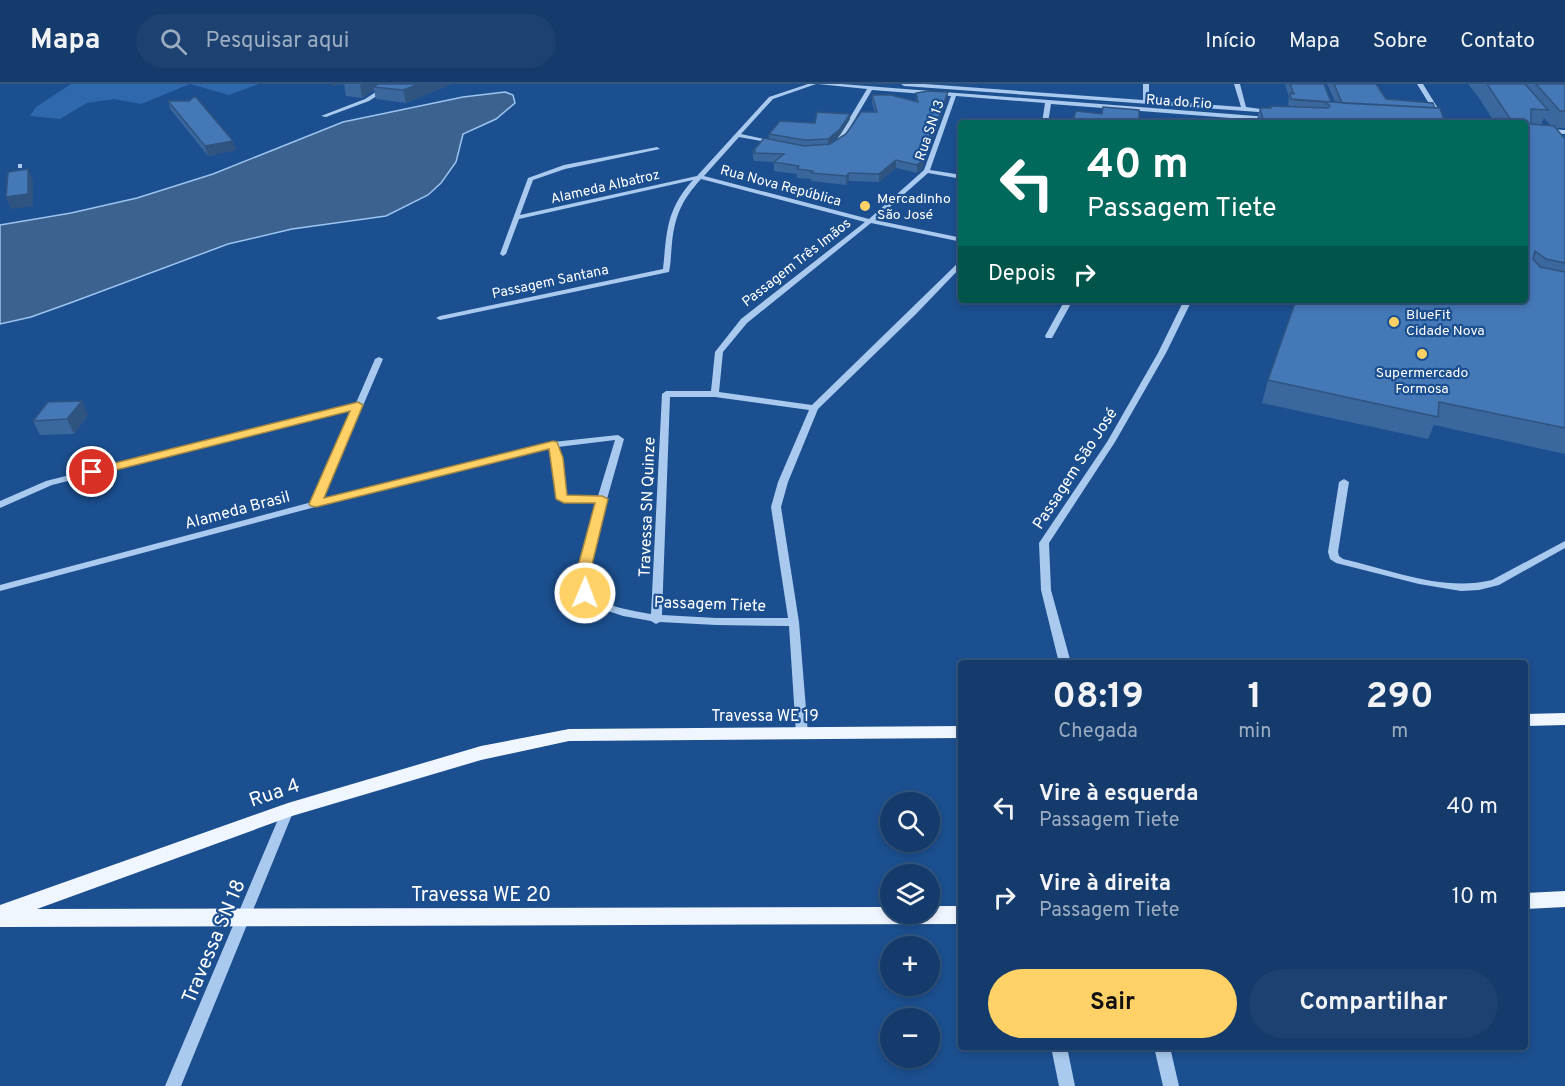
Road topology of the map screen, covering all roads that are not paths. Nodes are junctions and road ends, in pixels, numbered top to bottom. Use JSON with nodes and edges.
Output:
{"nodes":[{"id":1,"x":392,"y":84,"type":"edge"},
{"id":2,"x":813,"y":84,"type":"edge"},
{"id":3,"x":821,"y":84,"type":"edge"},
{"id":4,"x":904,"y":84,"type":"edge"},
{"id":5,"x":1053,"y":84,"type":"edge"},
{"id":6,"x":1146,"y":84,"type":"edge"},
{"id":7,"x":1237,"y":84,"type":"edge"},
{"id":8,"x":1420,"y":84,"type":"edge"},
{"id":9,"x":967,"y":86,"type":"edge"},
{"id":10,"x":870,"y":90,"type":"junction"},
{"id":11,"x":1051,"y":95,"type":"junction"},
{"id":12,"x":953,"y":96,"type":"junction"},
{"id":13,"x":1146,"y":102,"type":"junction"},
{"id":14,"x":1048,"y":103,"type":"junction"},
{"id":15,"x":1244,"y":109,"type":"junction"},
{"id":16,"x":324,"y":116,"type":"dead end"},
{"id":17,"x":1045,"y":120,"type":"edge"},
{"id":18,"x":1243,"y":120,"type":"edge"},
{"id":19,"x":1442,"y":120,"type":"edge"},
{"id":20,"x":1543,"y":123,"type":"edge"},
{"id":21,"x":1528,"y":130,"type":"edge"},
{"id":22,"x":1550,"y":131,"type":"junction"},
{"id":23,"x":1565,"y":132,"type":"edge"},
{"id":24,"x":738,"y":135,"type":"junction"},
{"id":25,"x":783,"y":145,"type":"edge"},
{"id":26,"x":657,"y":149,"type":"dead end"},
{"id":27,"x":830,"y":150,"type":"edge"},
{"id":28,"x":927,"y":171,"type":"junction"},
{"id":29,"x":958,"y":176,"type":"edge"},
{"id":30,"x":700,"y":177,"type":"junction"},
{"id":31,"x":515,"y":218,"type":"junction"},
{"id":32,"x":870,"y":221,"type":"junction"},
{"id":33,"x":958,"y":239,"type":"edge"},
{"id":34,"x":503,"y":254,"type":"dead end"},
{"id":35,"x":958,"y":265,"type":"edge"},
{"id":36,"x":1067,"y":303,"type":"edge"},
{"id":37,"x":1187,"y":303,"type":"edge"},
{"id":38,"x":440,"y":318,"type":"dead end"},
{"id":39,"x":1049,"y":336,"type":"dead end"},
{"id":40,"x":379,"y":359,"type":"dead end"},
{"id":41,"x":715,"y":394,"type":"junction"},
{"id":42,"x":358,"y":405,"type":"junction"},
{"id":43,"x":814,"y":408,"type":"junction"},
{"id":44,"x":553,"y":445,"type":"junction"},
{"id":45,"x":1344,"y":482,"type":"dead end"},
{"id":46,"x":602,"y":499,"type":"junction"},
{"id":47,"x":316,"y":504,"type":"junction"},
{"id":48,"x":0,"y":505,"type":"edge"},
{"id":49,"x":1565,"y":544,"type":"edge"},
{"id":50,"x":0,"y":588,"type":"edge"},
{"id":51,"x":656,"y":620,"type":"junction"},
{"id":52,"x":794,"y":622,"type":"junction"},
{"id":53,"x":1064,"y":660,"type":"edge"},
{"id":54,"x":1565,"y":719,"type":"edge"},
{"id":55,"x":1528,"y":720,"type":"edge"},
{"id":56,"x":958,"y":732,"type":"edge"},
{"id":57,"x":802,"y":734,"type":"junction"},
{"id":58,"x":569,"y":735,"type":"joint"},
{"id":59,"x":288,"y":810,"type":"junction"},
{"id":60,"x":1565,"y":899,"type":"edge"},
{"id":61,"x":1528,"y":901,"type":"edge"},
{"id":62,"x":958,"y":915,"type":"edge"},
{"id":63,"x":0,"y":916,"type":"edge"},
{"id":64,"x":244,"y":917,"type":"junction"},
{"id":65,"x":1060,"y":1050,"type":"edge"},
{"id":66,"x":1163,"y":1050,"type":"edge"},
{"id":67,"x":173,"y":1086,"type":"edge"},
{"id":68,"x":1067,"y":1086,"type":"edge"},
{"id":69,"x":1171,"y":1086,"type":"edge"}],
"edges":[{"from":1,"to":16,"type":"street"},
{"from":2,"to":24,"type":"street"},
{"from":3,"to":10,"type":"street","name":"Rua do Fio"},
{"from":4,"to":9,"type":"street","name":"Rua do Fio"},
{"from":5,"to":11,"type":"street"},
{"from":6,"to":13,"type":"street"},
{"from":7,"to":15,"type":"street"},
{"from":8,"to":19,"type":"street"},
{"from":9,"to":11,"type":"street","name":"Rua do Fio"},
{"from":10,"to":12,"type":"street","name":"Rua do Fio"},
{"from":10,"to":27,"type":"street"},
{"from":11,"to":13,"type":"street","name":"Rua do Fio"},
{"from":12,"to":14,"type":"street","name":"Rua do Fio"},
{"from":12,"to":28,"type":"street","name":"Rua SN 13"},
{"from":13,"to":15,"type":"street","name":"Rua do Fio"},
{"from":14,"to":17,"type":"street"},
{"from":14,"to":18,"type":"street","name":"Rua do Fio"},
{"from":15,"to":18,"type":"street","name":"Rua do Fio"},
{"from":20,"to":22,"type":"street"},
{"from":21,"to":22,"type":"street"},
{"from":22,"to":23,"type":"street"},
{"from":24,"to":25,"type":"street"},
{"from":24,"to":30,"type":"street"},
{"from":26,"to":31,"type":"street"},
{"from":28,"to":29,"type":"street"},
{"from":28,"to":32,"type":"street","name":"Passagem Três Imãos"},
{"from":30,"to":31,"type":"street","name":"Alameda Albatroz"},
{"from":30,"to":32,"type":"street","name":"Rua Nova República"},
{"from":30,"to":38,"type":"street","name":"Passagem Santana"},
{"from":31,"to":34,"type":"street"},
{"from":32,"to":33,"type":"street","name":"Rua Nova República"},
{"from":32,"to":41,"type":"street","name":"Passagem Três Imãos"},
{"from":35,"to":43,"type":"street"},
{"from":36,"to":39,"type":"street"},
{"from":37,"to":53,"type":"street","name":"Passagem São José"},
{"from":40,"to":42,"type":"street"},
{"from":41,"to":43,"type":"street"},
{"from":41,"to":51,"type":"street","name":"Travessa SN Quinze"},
{"from":42,"to":47,"type":"street"},
{"from":42,"to":48,"type":"street"},
{"from":43,"to":52,"type":"street"},
{"from":44,"to":46,"type":"street"},
{"from":44,"to":46,"type":"street","name":"Passagem Tiete"},
{"from":44,"to":47,"type":"street","name":"Alameda Brasil"},
{"from":45,"to":49,"type":"street"},
{"from":46,"to":51,"type":"street","name":"Passagem Tiete"},
{"from":47,"to":50,"type":"street","name":"Alameda Brasil"},
{"from":51,"to":52,"type":"street","name":"Passagem Tiete"},
{"from":52,"to":57,"type":"street"},
{"from":54,"to":55,"type":"main road"},
{"from":56,"to":57,"type":"main road","name":"Travessa WE 19"},
{"from":57,"to":58,"type":"main road","name":"Travessa WE 19"},
{"from":58,"to":59,"type":"main road","name":"Rua 4"},
{"from":59,"to":63,"type":"main road","name":"Rua 4"},
{"from":59,"to":64,"type":"street","name":"Travessa SN 18"},
{"from":60,"to":61,"type":"main road"},
{"from":62,"to":64,"type":"main road","name":"Travessa WE 20"},
{"from":63,"to":64,"type":"main road","name":"Travessa WE 20"},
{"from":64,"to":67,"type":"street","name":"Travessa SN 18"},
{"from":65,"to":68,"type":"street"},
{"from":66,"to":69,"type":"street"}]}
